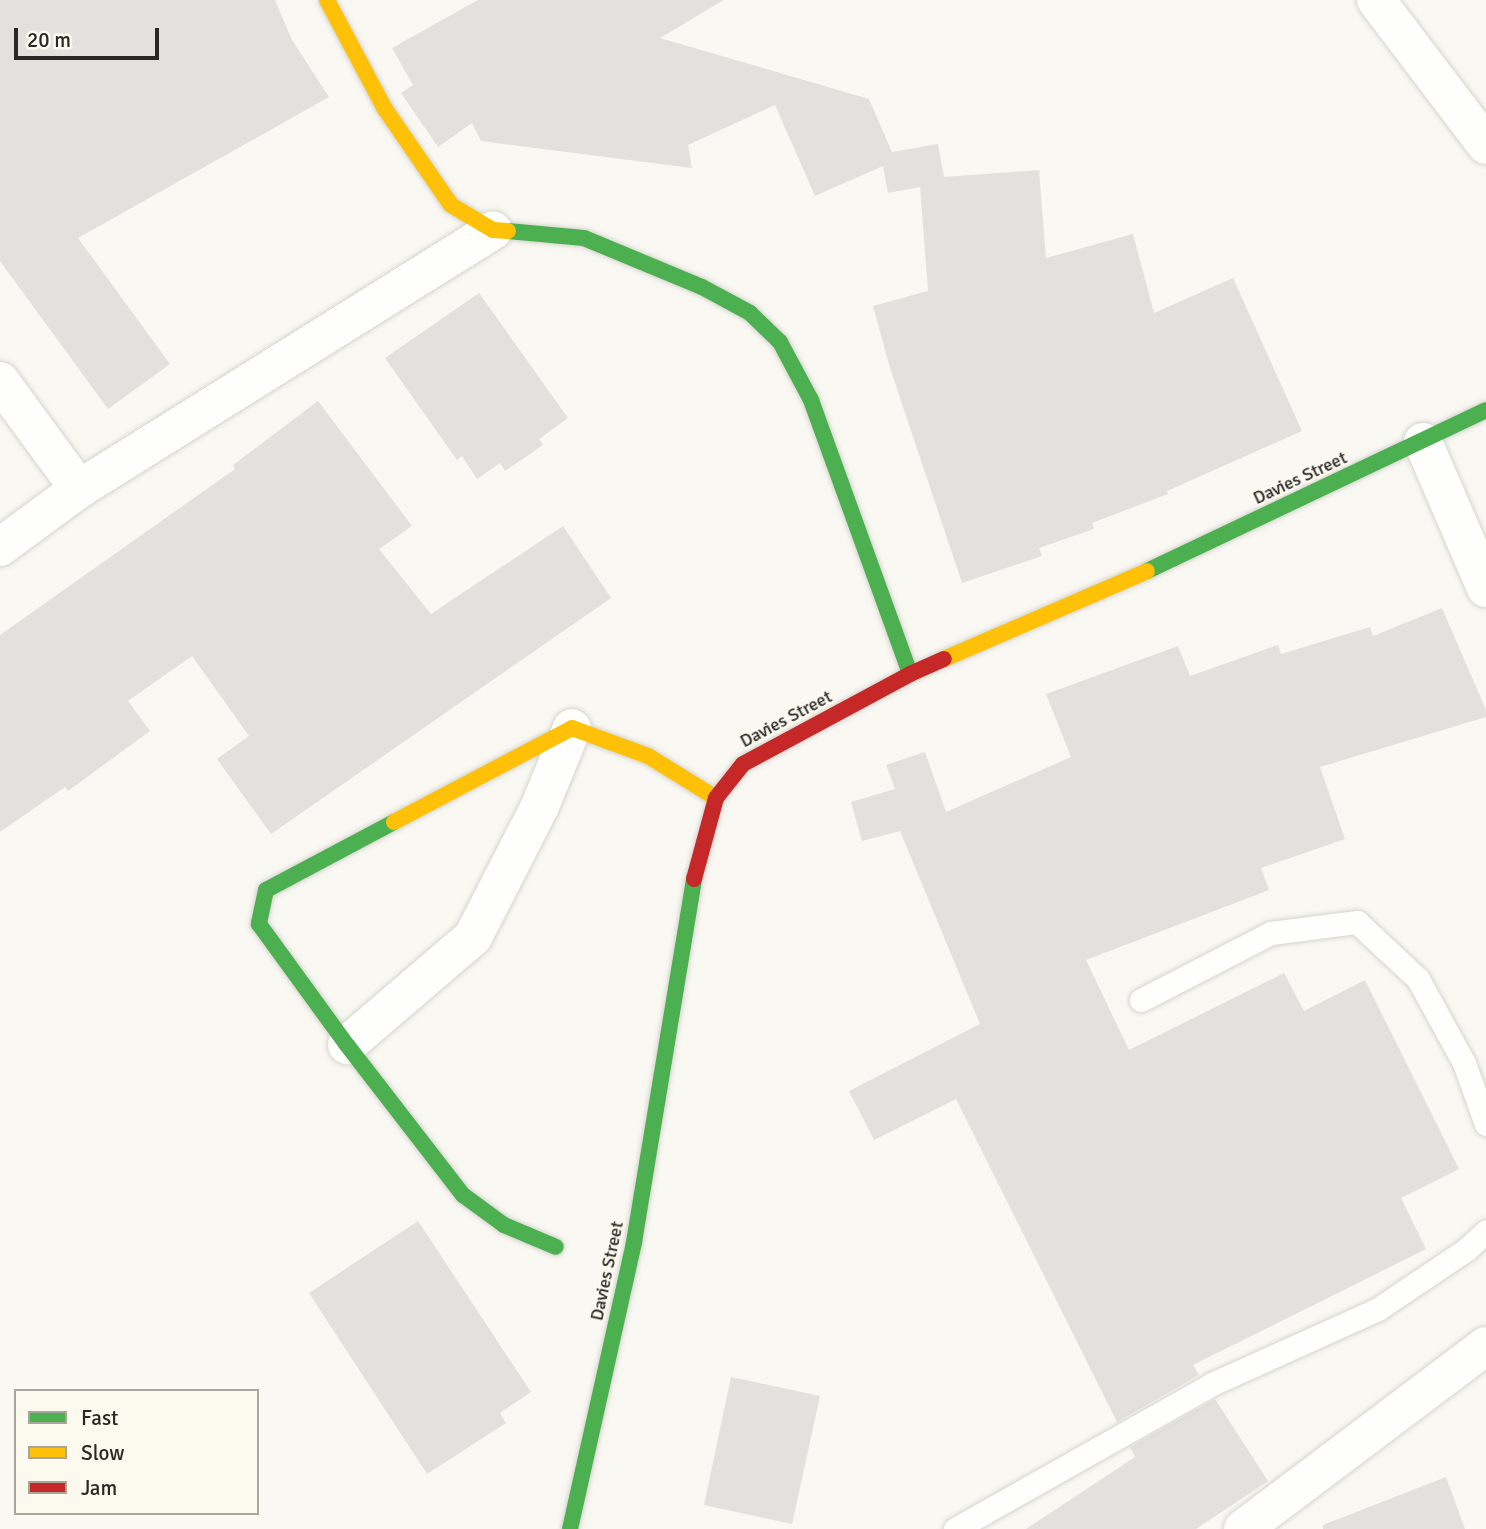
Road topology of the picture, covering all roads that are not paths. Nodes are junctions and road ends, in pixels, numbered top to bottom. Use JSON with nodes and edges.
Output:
{"nodes":[{"id":1,"x":327,"y":0,"type":"edge"},
{"id":2,"x":1376,"y":0,"type":"edge"},
{"id":3,"x":1486,"y":145,"type":"edge"},
{"id":4,"x":493,"y":230,"type":"junction"},
{"id":5,"x":0,"y":381,"type":"edge"},
{"id":6,"x":1486,"y":410,"type":"edge"},
{"id":7,"x":1423,"y":442,"type":"junction"},
{"id":8,"x":79,"y":489,"type":"junction"},
{"id":9,"x":0,"y":547,"type":"edge"},
{"id":10,"x":1486,"y":588,"type":"edge"},
{"id":11,"x":909,"y":674,"type":"junction"},
{"id":12,"x":572,"y":728,"type":"junction"},
{"id":13,"x":716,"y":798,"type":"junction"},
{"id":14,"x":1141,"y":1000,"type":"dead end"},
{"id":15,"x":346,"y":1045,"type":"junction"},
{"id":16,"x":1486,"y":1124,"type":"edge"},
{"id":17,"x":1486,"y":1231,"type":"edge"},
{"id":18,"x":556,"y":1247,"type":"dead end"},
{"id":19,"x":1486,"y":1346,"type":"edge"},
{"id":20,"x":570,"y":1529,"type":"edge"},
{"id":21,"x":955,"y":1529,"type":"edge"},
{"id":22,"x":1243,"y":1529,"type":"edge"}],
"edges":[{"from":1,"to":4,"type":"street"},
{"from":2,"to":3,"type":"street"},
{"from":4,"to":8,"type":"street"},
{"from":4,"to":11,"type":"street"},
{"from":5,"to":8,"type":"street"},
{"from":6,"to":7,"type":"street","name":"Davies Street"},
{"from":7,"to":10,"type":"street"},
{"from":7,"to":11,"type":"street","name":"Davies Street"},
{"from":8,"to":9,"type":"street"},
{"from":11,"to":13,"type":"street","name":"Davies Street"},
{"from":12,"to":13,"type":"street"},
{"from":12,"to":15,"type":"street"},
{"from":12,"to":15,"type":"street"},
{"from":13,"to":20,"type":"street","name":"Davies Street"},
{"from":14,"to":16,"type":"lane"},
{"from":15,"to":18,"type":"street"},
{"from":17,"to":21,"type":"lane"},
{"from":19,"to":22,"type":"street"}]}
